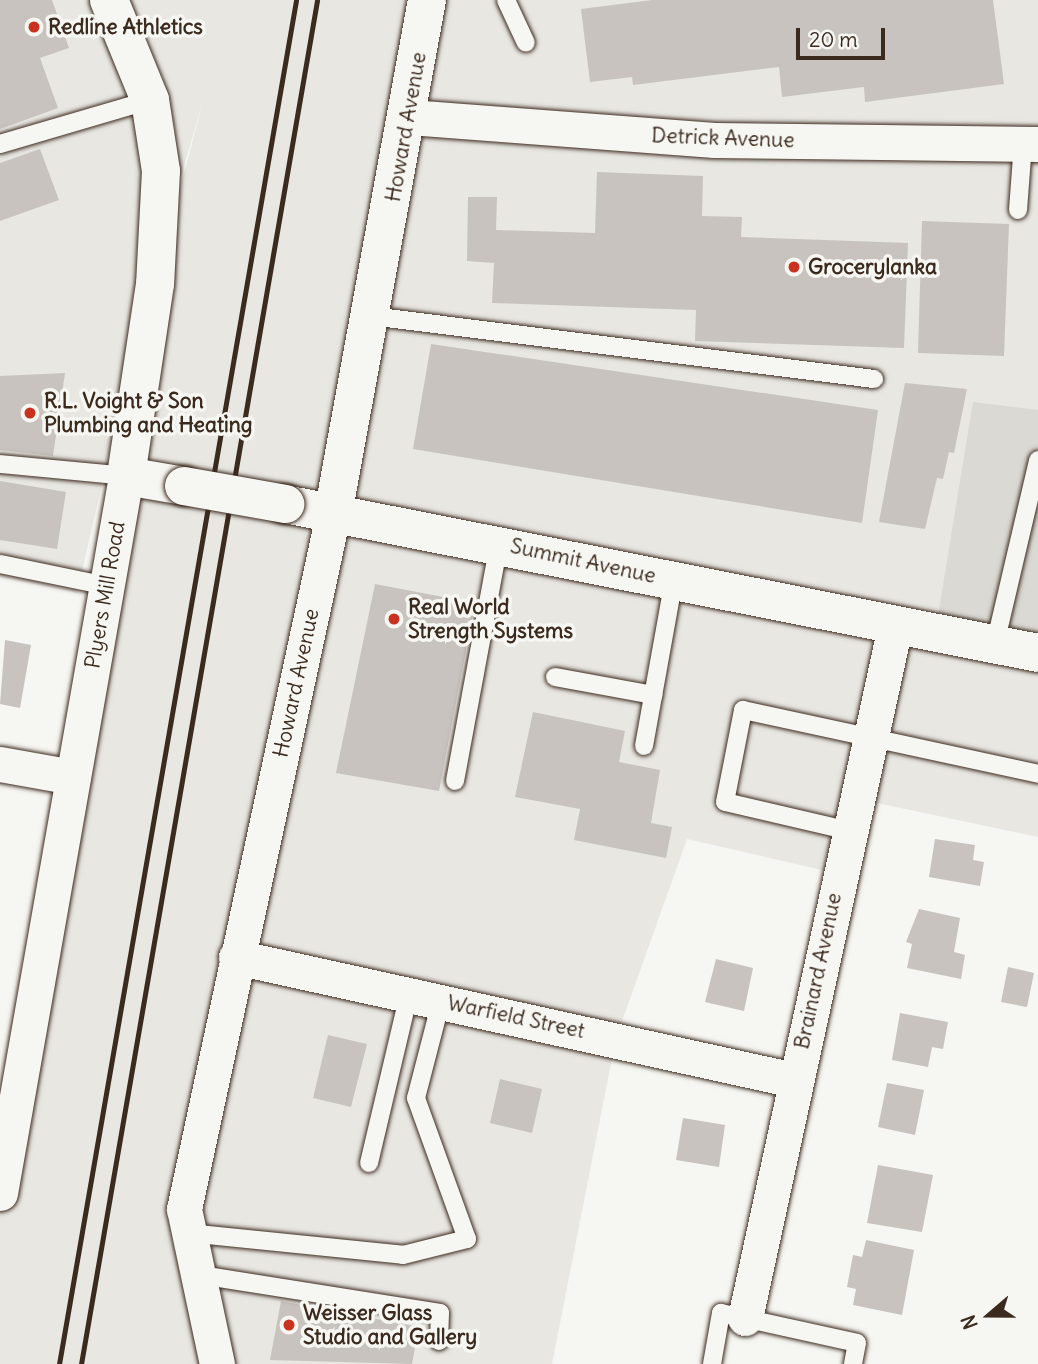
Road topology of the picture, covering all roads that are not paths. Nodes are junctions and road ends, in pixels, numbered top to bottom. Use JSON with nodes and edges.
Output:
{"nodes":[{"id":1,"x":109,"y":0,"type":"edge"},
{"id":2,"x":427,"y":0,"type":"edge"},
{"id":3,"x":506,"y":0,"type":"edge"},
{"id":4,"x":526,"y":43,"type":"dead end"},
{"id":5,"x":150,"y":100,"type":"junction"},
{"id":6,"x":409,"y":117,"type":"junction"},
{"id":7,"x":0,"y":144,"type":"edge"},
{"id":8,"x":1030,"y":144,"type":"edge"},
{"id":9,"x":1018,"y":209,"type":"dead end"},
{"id":10,"x":371,"y":316,"type":"junction"},
{"id":11,"x":874,"y":379,"type":"dead end"},
{"id":12,"x":1038,"y":460,"type":"edge"},
{"id":13,"x":0,"y":464,"type":"edge"},
{"id":14,"x":126,"y":476,"type":"junction"},
{"id":15,"x":333,"y":514,"type":"junction"},
{"id":16,"x":499,"y":544,"type":"junction"},
{"id":17,"x":0,"y":564,"type":"edge"},
{"id":18,"x":674,"y":580,"type":"junction"},
{"id":19,"x":107,"y":586,"type":"junction"},
{"id":20,"x":895,"y":626,"type":"junction"},
{"id":21,"x":995,"y":645,"type":"junction"},
{"id":22,"x":1038,"y":653,"type":"edge"},
{"id":23,"x":555,"y":677,"type":"dead end"},
{"id":24,"x":653,"y":695,"type":"junction"},
{"id":25,"x":871,"y":737,"type":"junction"},
{"id":26,"x":644,"y":746,"type":"dead end"},
{"id":27,"x":0,"y":764,"type":"edge"},
{"id":28,"x":1038,"y":774,"type":"edge"},
{"id":29,"x":73,"y":777,"type":"junction"},
{"id":30,"x":455,"y":781,"type":"dead end"},
{"id":31,"x":850,"y":831,"type":"junction"},
{"id":32,"x":236,"y":957,"type":"junction"},
{"id":33,"x":425,"y":997,"type":"junction"},
{"id":34,"x":794,"y":1080,"type":"junction"},
{"id":35,"x":369,"y":1163,"type":"dead end"},
{"id":36,"x":0,"y":1193,"type":"edge"},
{"id":37,"x":188,"y":1233,"type":"junction"},
{"id":38,"x":194,"y":1274,"type":"junction"},
{"id":39,"x":745,"y":1318,"type":"junction"},
{"id":40,"x":439,"y":1341,"type":"dead end"},
{"id":41,"x":217,"y":1364,"type":"edge"},
{"id":42,"x":712,"y":1364,"type":"edge"},
{"id":43,"x":853,"y":1364,"type":"edge"}],
"edges":[{"from":1,"to":5,"type":"street","name":"Plyers Mill Road"},
{"from":2,"to":6,"type":"street","name":"Howard Avenue"},
{"from":3,"to":4,"type":"lane"},
{"from":5,"to":7,"type":"lane"},
{"from":5,"to":14,"type":"street","name":"Plyers Mill Road"},
{"from":6,"to":8,"type":"street","name":"Detrick Avenue"},
{"from":6,"to":10,"type":"street","name":"Howard Avenue"},
{"from":8,"to":9,"type":"lane"},
{"from":10,"to":11,"type":"lane"},
{"from":10,"to":15,"type":"street","name":"Howard Avenue"},
{"from":12,"to":21,"type":"lane"},
{"from":13,"to":14,"type":"lane"},
{"from":14,"to":15,"type":"street","name":"Summit Avenue","bridge":true},
{"from":14,"to":19,"type":"street","name":"Plyers Mill Road"},
{"from":15,"to":16,"type":"street","name":"Summit Avenue"},
{"from":15,"to":32,"type":"street","name":"Howard Avenue"},
{"from":16,"to":18,"type":"street","name":"Summit Avenue"},
{"from":16,"to":30,"type":"lane"},
{"from":17,"to":19,"type":"lane"},
{"from":18,"to":20,"type":"street","name":"Summit Avenue"},
{"from":18,"to":24,"type":"lane"},
{"from":19,"to":29,"type":"street","name":"Plyers Mill Road"},
{"from":20,"to":21,"type":"street","name":"Summit Avenue"},
{"from":20,"to":25,"type":"street","name":"Brainard Avenue"},
{"from":21,"to":22,"type":"street","name":"Summit Avenue"},
{"from":23,"to":24,"type":"lane"},
{"from":24,"to":26,"type":"lane"},
{"from":25,"to":28,"type":"lane"},
{"from":25,"to":31,"type":"street","name":"Brainard Avenue"},
{"from":25,"to":31,"type":"lane"},
{"from":27,"to":29,"type":"street"},
{"from":29,"to":36,"type":"street","name":"Plyers Mill Road"},
{"from":31,"to":34,"type":"street","name":"Brainard Avenue"},
{"from":32,"to":33,"type":"street","name":"Warfield Street"},
{"from":32,"to":37,"type":"street","name":"Howard Avenue"},
{"from":33,"to":34,"type":"street","name":"Warfield Street"},
{"from":33,"to":35,"type":"lane"},
{"from":33,"to":37,"type":"lane"},
{"from":34,"to":39,"type":"street","name":"Brainard Avenue"},
{"from":37,"to":38,"type":"street","name":"Howard Avenue"},
{"from":38,"to":40,"type":"lane"},
{"from":38,"to":41,"type":"street","name":"Howard Avenue"},
{"from":39,"to":42,"type":"lane"},
{"from":39,"to":43,"type":"lane"}]}
